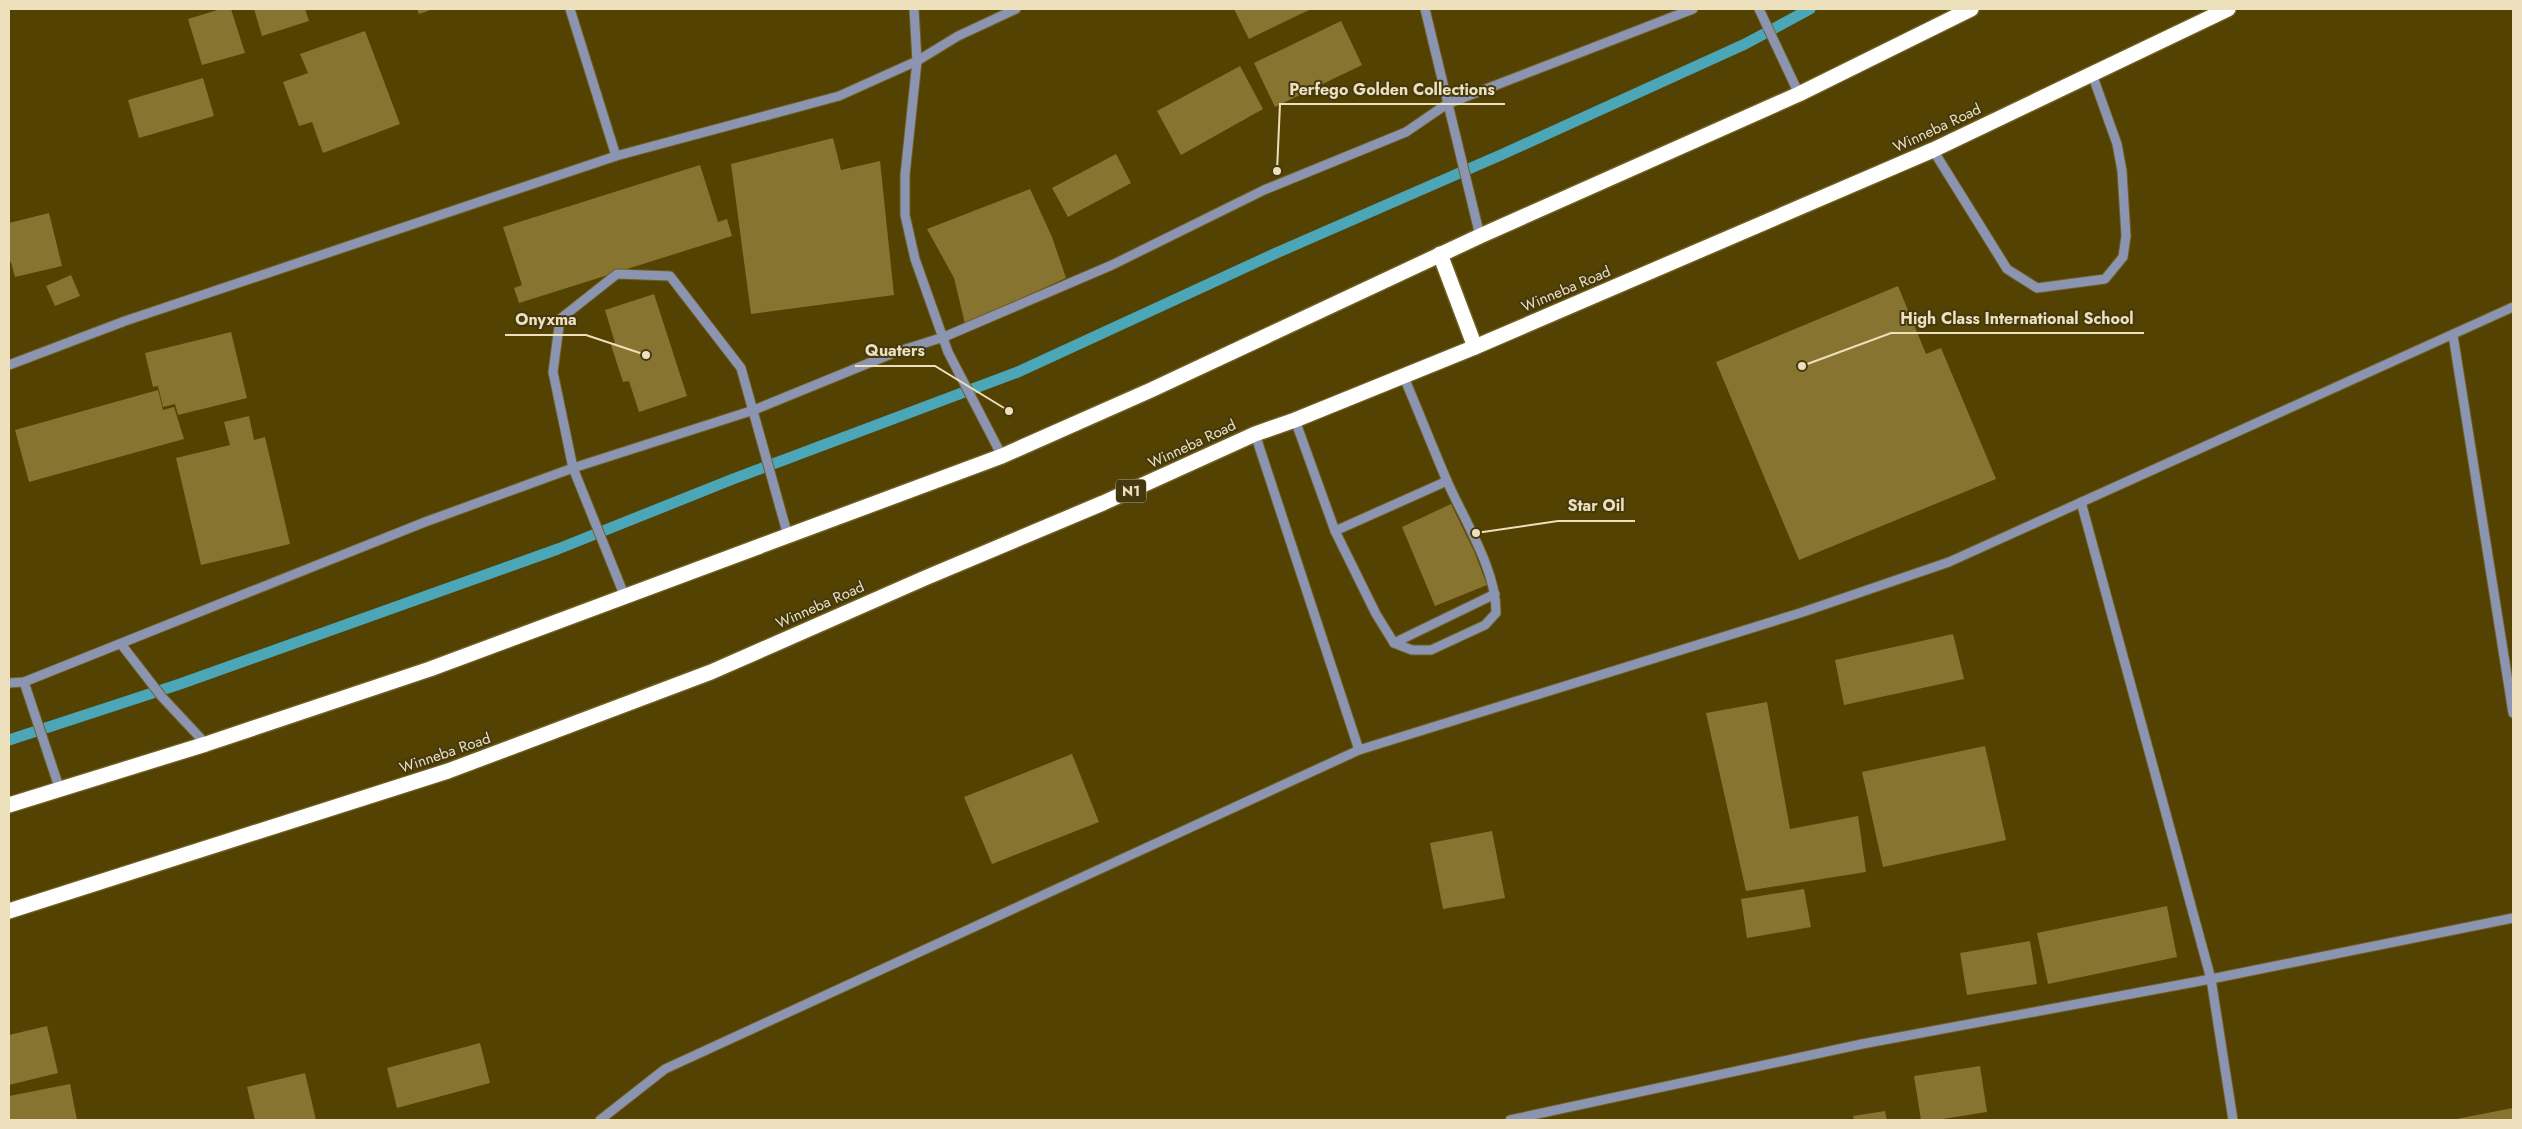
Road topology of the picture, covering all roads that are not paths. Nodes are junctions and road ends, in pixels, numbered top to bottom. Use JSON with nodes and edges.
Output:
{"nodes":[{"id":1,"x":570,"y":9,"type":"edge"},
{"id":2,"x":914,"y":9,"type":"edge"},
{"id":3,"x":1016,"y":9,"type":"edge"},
{"id":4,"x":1425,"y":9,"type":"edge"},
{"id":5,"x":1693,"y":9,"type":"edge"},
{"id":6,"x":1759,"y":9,"type":"edge"},
{"id":7,"x":1971,"y":9,"type":"edge"},
{"id":8,"x":2228,"y":9,"type":"edge"},
{"id":9,"x":917,"y":61,"type":"junction"},
{"id":10,"x":2092,"y":74,"type":"junction"},
{"id":11,"x":1800,"y":94,"type":"junction"},
{"id":12,"x":1447,"y":104,"type":"junction"},
{"id":13,"x":1933,"y":150,"type":"junction"},
{"id":14,"x":616,"y":156,"type":"junction"},
{"id":15,"x":1480,"y":236,"type":"junction"},
{"id":16,"x":1440,"y":254,"type":"junction"},
{"id":17,"x":2513,"y":307,"type":"edge"},
{"id":18,"x":2452,"y":335,"type":"junction"},
{"id":19,"x":944,"y":337,"type":"junction"},
{"id":20,"x":1475,"y":347,"type":"junction"},
{"id":21,"x":9,"y":365,"type":"edge"},
{"id":22,"x":1403,"y":375,"type":"junction"},
{"id":23,"x":754,"y":410,"type":"junction"},
{"id":24,"x":1295,"y":420,"type":"junction"},
{"id":25,"x":1255,"y":434,"type":"junction"},
{"id":26,"x":1002,"y":456,"type":"junction"},
{"id":27,"x":572,"y":468,"type":"junction"},
{"id":28,"x":1447,"y":481,"type":"junction"},
{"id":29,"x":2081,"y":502,"type":"junction"},
{"id":30,"x":1335,"y":531,"type":"junction"},
{"id":31,"x":788,"y":536,"type":"junction"},
{"id":32,"x":1495,"y":594,"type":"junction"},
{"id":33,"x":624,"y":597,"type":"junction"},
{"id":34,"x":1394,"y":643,"type":"junction"},
{"id":35,"x":122,"y":644,"type":"junction"},
{"id":36,"x":24,"y":682,"type":"junction"},
{"id":37,"x":9,"y":683,"type":"edge"},
{"id":38,"x":2513,"y":713,"type":"edge"},
{"id":39,"x":206,"y":744,"type":"junction"},
{"id":40,"x":1359,"y":750,"type":"junction"},
{"id":41,"x":60,"y":790,"type":"junction"},
{"id":42,"x":9,"y":805,"type":"edge"},
{"id":43,"x":9,"y":911,"type":"edge"},
{"id":44,"x":2513,"y":918,"type":"edge"},
{"id":45,"x":2211,"y":980,"type":"junction"},
{"id":46,"x":600,"y":1120,"type":"edge"},
{"id":47,"x":1510,"y":1120,"type":"edge"},
{"id":48,"x":2233,"y":1120,"type":"edge"}],
"edges":[{"from":1,"to":14,"type":"street"},
{"from":2,"to":9,"type":"street"},
{"from":3,"to":9,"type":"street"},
{"from":4,"to":12,"type":"street"},
{"from":5,"to":12,"type":"street"},
{"from":6,"to":11,"type":"street"},
{"from":7,"to":11,"type":"highway"},
{"from":8,"to":10,"type":"highway","name":"Winneba Road","number":"N1"},
{"from":9,"to":14,"type":"street"},
{"from":9,"to":19,"type":"street"},
{"from":10,"to":13,"type":"highway","name":"Winneba Road","number":"N1"},
{"from":10,"to":13,"type":"street"},
{"from":11,"to":15,"type":"highway"},
{"from":12,"to":15,"type":"street"},
{"from":12,"to":19,"type":"street"},
{"from":13,"to":20,"type":"highway","name":"Winneba Road","number":"N1"},
{"from":14,"to":21,"type":"street"},
{"from":15,"to":16,"type":"highway"},
{"from":16,"to":20,"type":"highway"},
{"from":16,"to":26,"type":"highway"},
{"from":17,"to":18,"type":"street"},
{"from":18,"to":29,"type":"street"},
{"from":18,"to":38,"type":"street"},
{"from":19,"to":23,"type":"street"},
{"from":19,"to":26,"type":"street"},
{"from":20,"to":22,"type":"highway","name":"Winneba Road","number":"N1"},
{"from":22,"to":24,"type":"highway","name":"Winneba Road","number":"N1"},
{"from":22,"to":28,"type":"street"},
{"from":23,"to":27,"type":"street"},
{"from":23,"to":27,"type":"street"},
{"from":23,"to":31,"type":"street"},
{"from":24,"to":25,"type":"highway","name":"Winneba Road","number":"N1"},
{"from":24,"to":30,"type":"street"},
{"from":25,"to":40,"type":"street"},
{"from":25,"to":43,"type":"highway","name":"Winneba Road","number":"N1"},
{"from":26,"to":31,"type":"highway"},
{"from":27,"to":33,"type":"street"},
{"from":27,"to":35,"type":"street"},
{"from":28,"to":30,"type":"street"},
{"from":28,"to":32,"type":"street"},
{"from":29,"to":40,"type":"street"},
{"from":29,"to":45,"type":"street"},
{"from":30,"to":34,"type":"street"},
{"from":31,"to":33,"type":"highway"},
{"from":32,"to":34,"type":"street"},
{"from":32,"to":34,"type":"street"},
{"from":33,"to":39,"type":"highway"},
{"from":35,"to":36,"type":"street"},
{"from":35,"to":39,"type":"street"},
{"from":36,"to":37,"type":"street"},
{"from":36,"to":41,"type":"street"},
{"from":39,"to":41,"type":"highway"},
{"from":40,"to":46,"type":"street"},
{"from":41,"to":42,"type":"highway"},
{"from":44,"to":45,"type":"street"},
{"from":45,"to":47,"type":"street"},
{"from":45,"to":48,"type":"street"}]}
